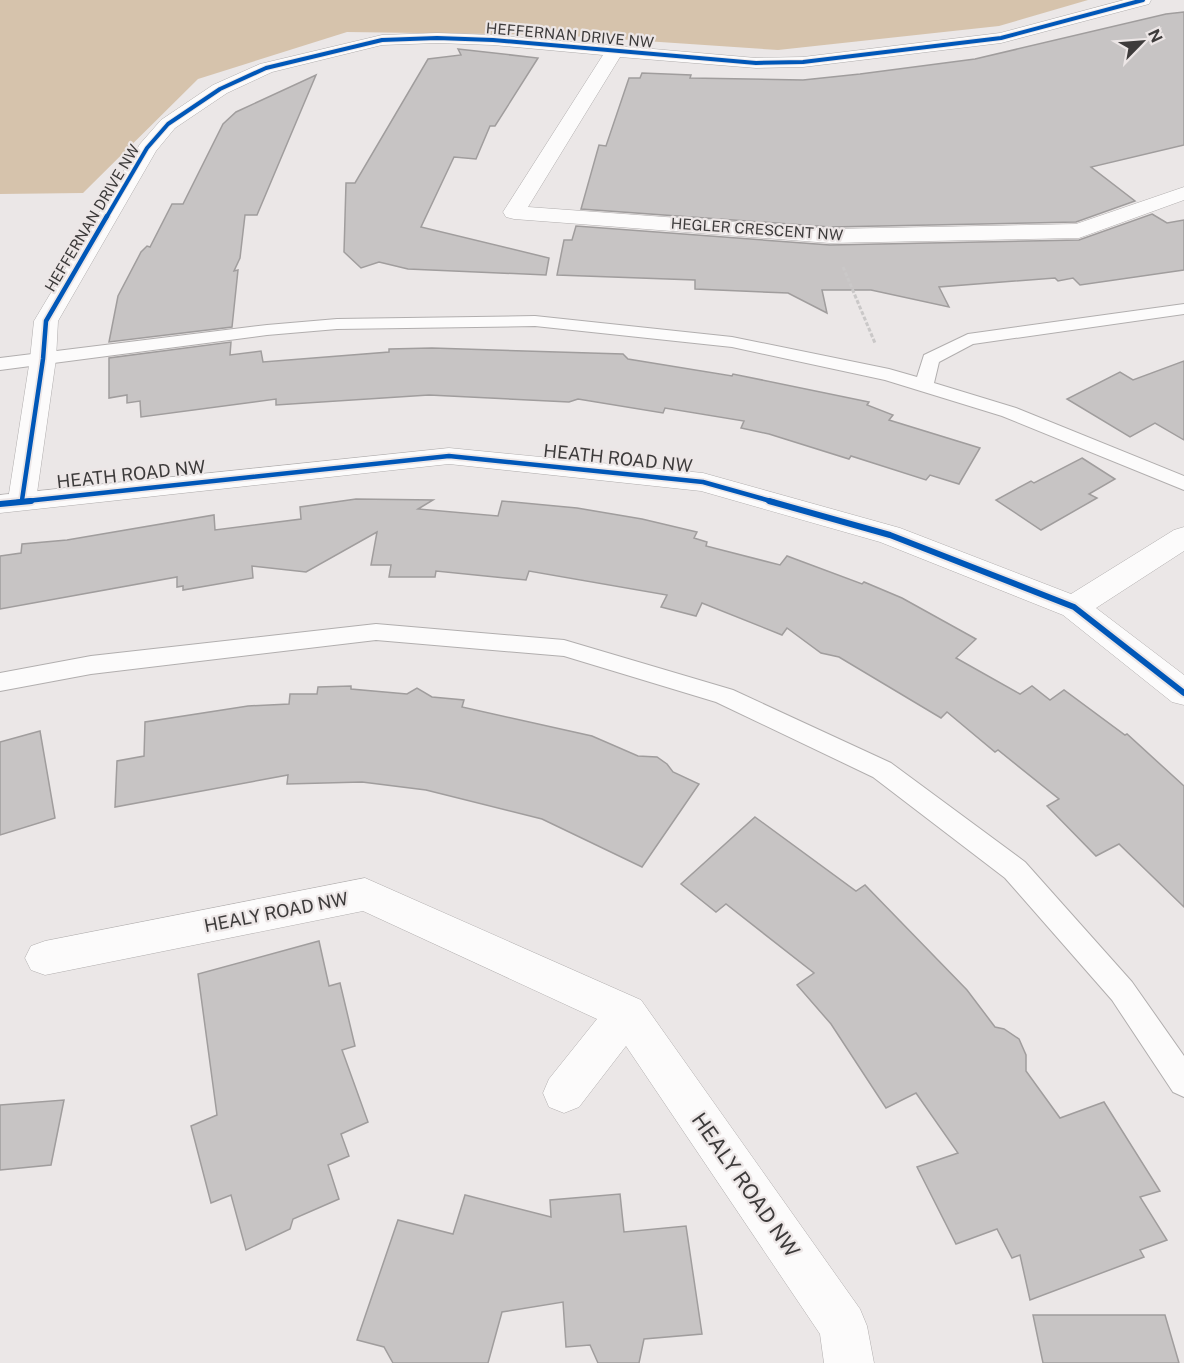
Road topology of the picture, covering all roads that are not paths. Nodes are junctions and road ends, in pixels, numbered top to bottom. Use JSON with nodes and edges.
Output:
{"nodes":[{"id":1,"x":1143,"y":0,"type":"edge"},
{"id":2,"x":614,"y":52,"type":"junction"},
{"id":3,"x":1184,"y":193,"type":"edge"},
{"id":4,"x":1184,"y":309,"type":"edge"},
{"id":5,"x":43,"y":359,"type":"junction"},
{"id":6,"x":0,"y":364,"type":"edge"},
{"id":7,"x":924,"y":385,"type":"junction"},
{"id":8,"x":1184,"y":484,"type":"edge"},
{"id":9,"x":11,"y":502,"type":"edge"},
{"id":10,"x":1184,"y":537,"type":"edge"},
{"id":11,"x":1074,"y":606,"type":"junction"},
{"id":12,"x":0,"y":682,"type":"edge"},
{"id":13,"x":1184,"y":693,"type":"edge"},
{"id":14,"x":45,"y":958,"type":"dead end"},
{"id":15,"x":627,"y":1013,"type":"junction"},
{"id":16,"x":1184,"y":1082,"type":"edge"},
{"id":17,"x":564,"y":1093,"type":"dead end"},
{"id":18,"x":849,"y":1363,"type":"edge"}],
"edges":[{"from":1,"to":2,"type":"street","name":"HEFFERNAN DRIVE NW"},
{"from":2,"to":3,"type":"street","name":"HEGLER CRESCENT NW"},
{"from":2,"to":5,"type":"street","name":"HEFFERNAN DRIVE NW"},
{"from":4,"to":7,"type":"lane"},
{"from":5,"to":6,"type":"lane"},
{"from":5,"to":7,"type":"lane"},
{"from":5,"to":9,"type":"street","name":"HEFFERNAN DRIVE NW"},
{"from":7,"to":8,"type":"lane"},
{"from":9,"to":11,"type":"street","name":"HEATH ROAD NW"},
{"from":10,"to":11,"type":"street"},
{"from":11,"to":13,"type":"street","name":"HEATH ROAD NW"},
{"from":12,"to":16,"type":"lane"},
{"from":14,"to":15,"type":"street","name":"HEALY ROAD NW"},
{"from":15,"to":17,"type":"street"},
{"from":15,"to":18,"type":"street","name":"HEALY ROAD NW"}]}
